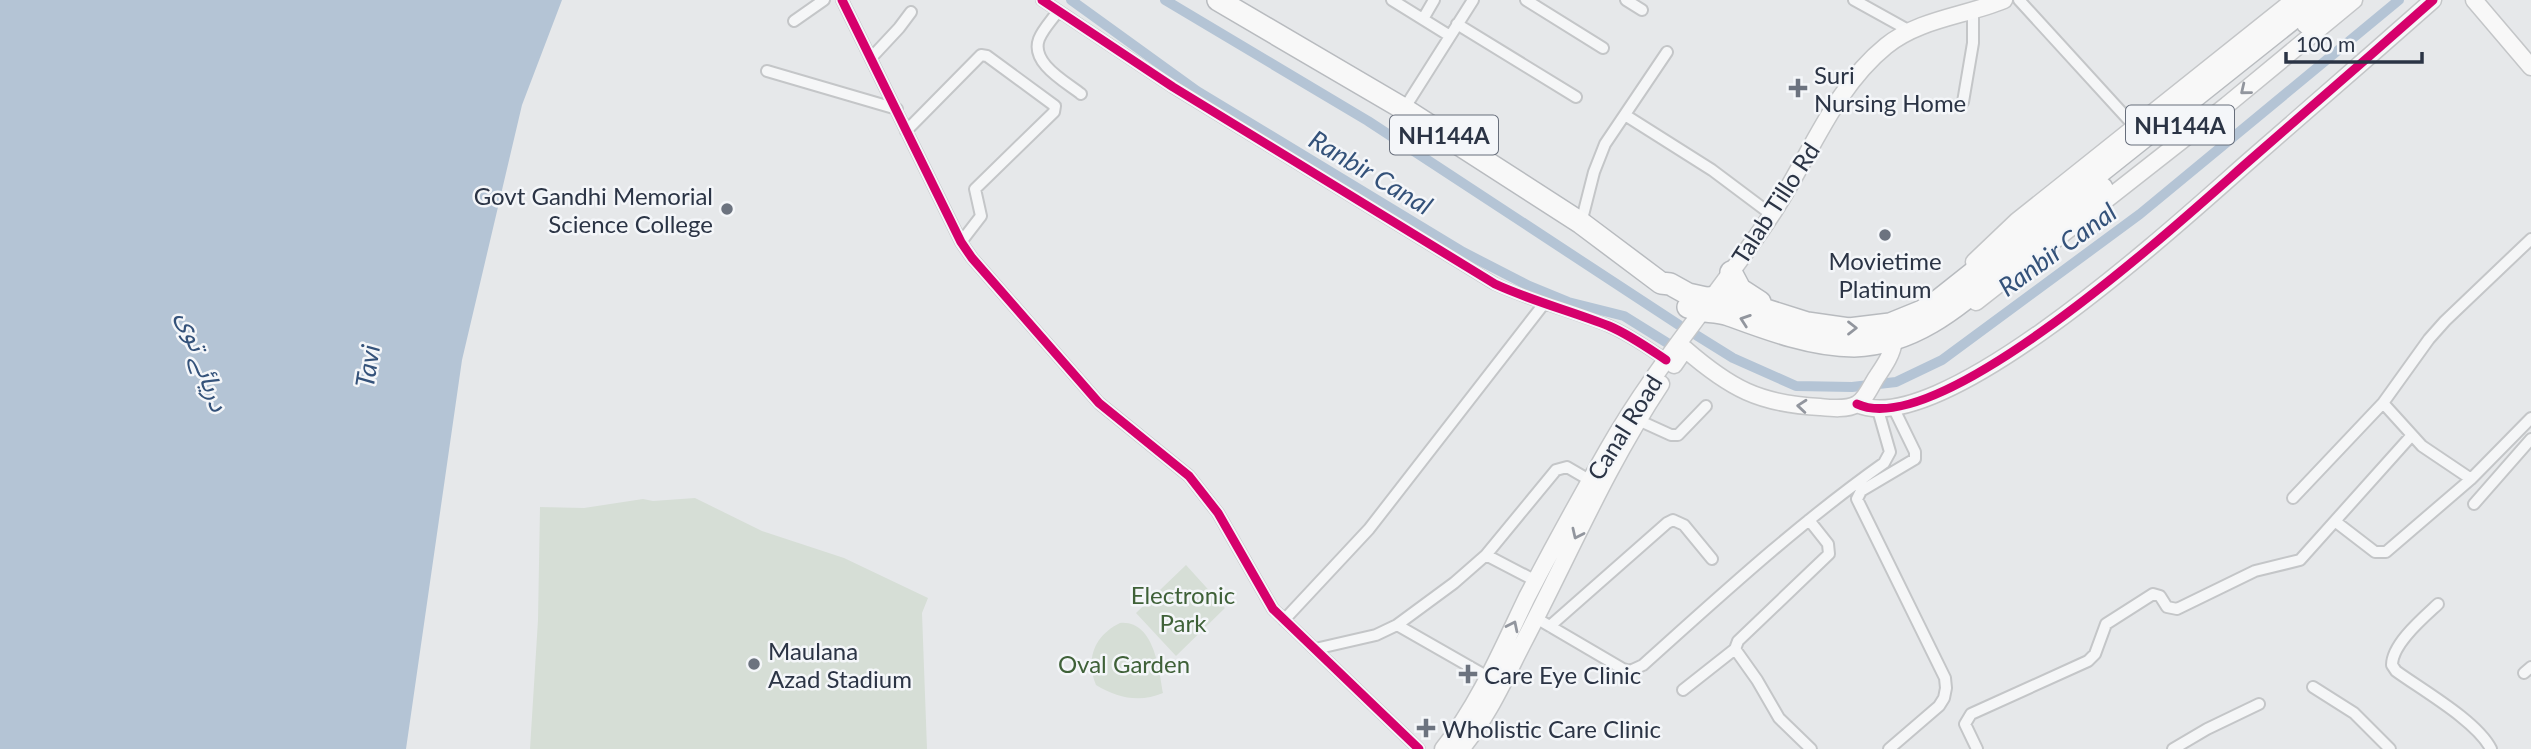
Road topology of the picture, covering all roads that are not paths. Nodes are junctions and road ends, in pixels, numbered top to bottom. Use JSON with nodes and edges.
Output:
{"nodes":[{"id":1,"x":824,"y":0,"type":"edge"},
{"id":2,"x":842,"y":0,"type":"edge"},
{"id":3,"x":1042,"y":0,"type":"edge"},
{"id":4,"x":1218,"y":0,"type":"edge"},
{"id":5,"x":1392,"y":0,"type":"edge"},
{"id":6,"x":1434,"y":0,"type":"edge"},
{"id":7,"x":1473,"y":0,"type":"edge"},
{"id":8,"x":1526,"y":0,"type":"edge"},
{"id":9,"x":1626,"y":0,"type":"edge"},
{"id":10,"x":1854,"y":0,"type":"edge"},
{"id":11,"x":2004,"y":0,"type":"edge"},
{"id":12,"x":2019,"y":0,"type":"edge"},
{"id":13,"x":2294,"y":0,"type":"edge"},
{"id":14,"x":2316,"y":0,"type":"edge"},
{"id":15,"x":2335,"y":0,"type":"edge"},
{"id":16,"x":2354,"y":0,"type":"edge"},
{"id":17,"x":2433,"y":0,"type":"edge"},
{"id":18,"x":2474,"y":0,"type":"edge"},
{"id":19,"x":2482,"y":0,"type":"edge"},
{"id":20,"x":1642,"y":10,"type":"dead end"},
{"id":21,"x":1058,"y":11,"type":"junction"},
{"id":22,"x":1973,"y":11,"type":"junction"},
{"id":23,"x":911,"y":12,"type":"dead end"},
{"id":24,"x":1423,"y":19,"type":"junction"},
{"id":25,"x":794,"y":20,"type":"dead end"},
{"id":26,"x":1457,"y":24,"type":"junction"},
{"id":27,"x":1910,"y":31,"type":"junction"},
{"id":28,"x":1450,"y":36,"type":"junction"},
{"id":29,"x":1603,"y":48,"type":"dead end"},
{"id":30,"x":1667,"y":52,"type":"dead end"},
{"id":31,"x":2531,"y":55,"type":"edge"},
{"id":32,"x":871,"y":58,"type":"junction"},
{"id":33,"x":2531,"y":67,"type":"edge"},
{"id":34,"x":767,"y":71,"type":"dead end"},
{"id":35,"x":1081,"y":94,"type":"dead end"},
{"id":36,"x":1576,"y":97,"type":"dead end"},
{"id":37,"x":1963,"y":102,"type":"dead end"},
{"id":38,"x":897,"y":109,"type":"junction"},
{"id":39,"x":1404,"y":109,"type":"junction"},
{"id":40,"x":1625,"y":115,"type":"junction"},
{"id":41,"x":2136,"y":128,"type":"junction"},
{"id":42,"x":906,"y":131,"type":"junction"},
{"id":43,"x":1772,"y":215,"type":"junction"},
{"id":44,"x":1581,"y":223,"type":"junction"},
{"id":45,"x":2531,"y":240,"type":"edge"},
{"id":46,"x":961,"y":242,"type":"junction"},
{"id":47,"x":2022,"y":243,"type":"junction"},
{"id":48,"x":1731,"y":272,"type":"junction"},
{"id":49,"x":1963,"y":282,"type":"junction"},
{"id":50,"x":1543,"y":304,"type":"junction"},
{"id":51,"x":1710,"y":306,"type":"junction"},
{"id":52,"x":1950,"y":312,"type":"junction"},
{"id":53,"x":1774,"y":314,"type":"junction"},
{"id":54,"x":1894,"y":341,"type":"junction"},
{"id":55,"x":1666,"y":360,"type":"junction"},
{"id":56,"x":1861,"y":399,"type":"junction"},
{"id":57,"x":2383,"y":403,"type":"junction"},
{"id":58,"x":1706,"y":406,"type":"dead end"},
{"id":59,"x":1886,"y":408,"type":"junction"},
{"id":60,"x":2531,"y":418,"type":"edge"},
{"id":61,"x":1638,"y":420,"type":"junction"},
{"id":62,"x":2412,"y":435,"type":"junction"},
{"id":63,"x":2531,"y":439,"type":"edge"},
{"id":64,"x":2471,"y":479,"type":"junction"},
{"id":65,"x":1591,"y":481,"type":"junction"},
{"id":66,"x":2293,"y":498,"type":"dead end"},
{"id":67,"x":2474,"y":504,"type":"dead end"},
{"id":68,"x":1809,"y":520,"type":"junction"},
{"id":69,"x":2336,"y":522,"type":"junction"},
{"id":70,"x":1486,"y":555,"type":"junction"},
{"id":71,"x":1712,"y":559,"type":"dead end"},
{"id":72,"x":1536,"y":581,"type":"junction"},
{"id":73,"x":2438,"y":604,"type":"dead end"},
{"id":74,"x":1284,"y":620,"type":"junction"},
{"id":75,"x":1543,"y":622,"type":"junction"},
{"id":76,"x":1397,"y":625,"type":"junction"},
{"id":77,"x":1315,"y":649,"type":"junction"},
{"id":78,"x":1735,"y":649,"type":"junction"},
{"id":79,"x":1488,"y":677,"type":"junction"},
{"id":80,"x":2313,"y":687,"type":"dead end"},
{"id":81,"x":1683,"y":690,"type":"dead end"},
{"id":82,"x":2259,"y":704,"type":"dead end"},
{"id":83,"x":1896,"y":747,"type":"edge"},
{"id":84,"x":2387,"y":748,"type":"edge"},
{"id":85,"x":1419,"y":749,"type":"edge"},
{"id":86,"x":1443,"y":749,"type":"edge"},
{"id":87,"x":1461,"y":749,"type":"edge"},
{"id":88,"x":1811,"y":749,"type":"edge"},
{"id":89,"x":1977,"y":749,"type":"edge"},
{"id":90,"x":2173,"y":749,"type":"edge"},
{"id":91,"x":2491,"y":749,"type":"edge"}],
"edges":[{"from":1,"to":25,"type":"street"},
{"from":2,"to":32,"type":"street"},
{"from":3,"to":21,"type":"street"},
{"from":4,"to":39,"type":"highway","number":"NH144A"},
{"from":5,"to":24,"type":"street"},
{"from":6,"to":24,"type":"street"},
{"from":7,"to":26,"type":"street"},
{"from":8,"to":29,"type":"street"},
{"from":9,"to":20,"type":"street"},
{"from":10,"to":27,"type":"street"},
{"from":11,"to":22,"type":"main road","name":"Talab Tillo Rd"},
{"from":12,"to":41,"type":"street"},
{"from":13,"to":41,"type":"main road"},
{"from":14,"to":47,"type":"highway","number":"NH144A"},
{"from":15,"to":47,"type":"highway","number":"NH144A"},
{"from":16,"to":52,"type":"main road","one_way":true},
{"from":17,"to":59,"type":"main road"},
{"from":18,"to":33,"type":"main road"},
{"from":19,"to":31,"type":"main road"},
{"from":21,"to":35,"type":"street"},
{"from":21,"to":50,"type":"street"},
{"from":22,"to":27,"type":"main road","name":"Talab Tillo Rd"},
{"from":22,"to":37,"type":"street"},
{"from":23,"to":32,"type":"street"},
{"from":24,"to":28,"type":"street"},
{"from":26,"to":28,"type":"street"},
{"from":26,"to":36,"type":"street"},
{"from":27,"to":43,"type":"main road","name":"Talab Tillo Rd"},
{"from":28,"to":39,"type":"street"},
{"from":30,"to":40,"type":"street"},
{"from":32,"to":38,"type":"street"},
{"from":34,"to":38,"type":"street"},
{"from":38,"to":42,"type":"street"},
{"from":39,"to":44,"type":"highway","number":"NH144A"},
{"from":40,"to":43,"type":"street"},
{"from":40,"to":44,"type":"street"},
{"from":41,"to":49,"type":"main road"},
{"from":42,"to":46,"type":"street"},
{"from":42,"to":46,"type":"street"},
{"from":43,"to":48,"type":"main road","name":"Talab Tillo Rd"},
{"from":44,"to":51,"type":"highway","number":"NH144A"},
{"from":45,"to":57,"type":"street"},
{"from":46,"to":74,"type":"street"},
{"from":47,"to":49,"type":"highway","number":"NH144A"},
{"from":47,"to":52,"type":"highway","number":"NH144A"},
{"from":48,"to":51,"type":"main road","name":"Talab Tillo Rd"},
{"from":48,"to":53,"type":"highway"},
{"from":53,"to":49,"type":"highway","number":"NH144A","one_way":true},
{"from":50,"to":55,"type":"street"},
{"from":50,"to":74,"type":"street"},
{"from":51,"to":53,"type":"highway","number":"NH144A"},
{"from":54,"to":51,"type":"highway","number":"NH144A","one_way":true},
{"from":51,"to":55,"type":"main road","name":"Canal Road"},
{"from":52,"to":54,"type":"highway","number":"NH144A"},
{"from":54,"to":56,"type":"main road"},
{"from":55,"to":65,"type":"main road","name":"Canal Road"},
{"from":56,"to":59,"type":"main road"},
{"from":56,"to":61,"type":"main road","name":"Canal Road","one_way":true},
{"from":57,"to":62,"type":"street"},
{"from":57,"to":66,"type":"street"},
{"from":58,"to":61,"type":"street"},
{"from":59,"to":68,"type":"street"},
{"from":59,"to":83,"type":"street"},
{"from":60,"to":64,"type":"street"},
{"from":61,"to":75,"type":"main road","name":"Canal Road","one_way":true},
{"from":62,"to":64,"type":"street"},
{"from":62,"to":69,"type":"street"},
{"from":63,"to":67,"type":"street"},
{"from":64,"to":69,"type":"street"},
{"from":65,"to":70,"type":"street"},
{"from":65,"to":72,"type":"main road","name":"Canal Road"},
{"from":68,"to":75,"type":"street"},
{"from":68,"to":78,"type":"street"},
{"from":69,"to":89,"type":"street"},
{"from":70,"to":72,"type":"street"},
{"from":70,"to":76,"type":"street"},
{"from":71,"to":75,"type":"street"},
{"from":79,"to":72,"type":"main road","name":"Canal Road","one_way":true},
{"from":73,"to":91,"type":"street"},
{"from":74,"to":77,"type":"street"},
{"from":75,"to":87,"type":"main road","name":"Canal Road"},
{"from":76,"to":77,"type":"street"},
{"from":76,"to":79,"type":"street"},
{"from":77,"to":85,"type":"street"},
{"from":78,"to":81,"type":"street"},
{"from":78,"to":88,"type":"street"},
{"from":79,"to":86,"type":"main road","name":"Canal Road"},
{"from":80,"to":84,"type":"street"},
{"from":82,"to":90,"type":"street"}]}
